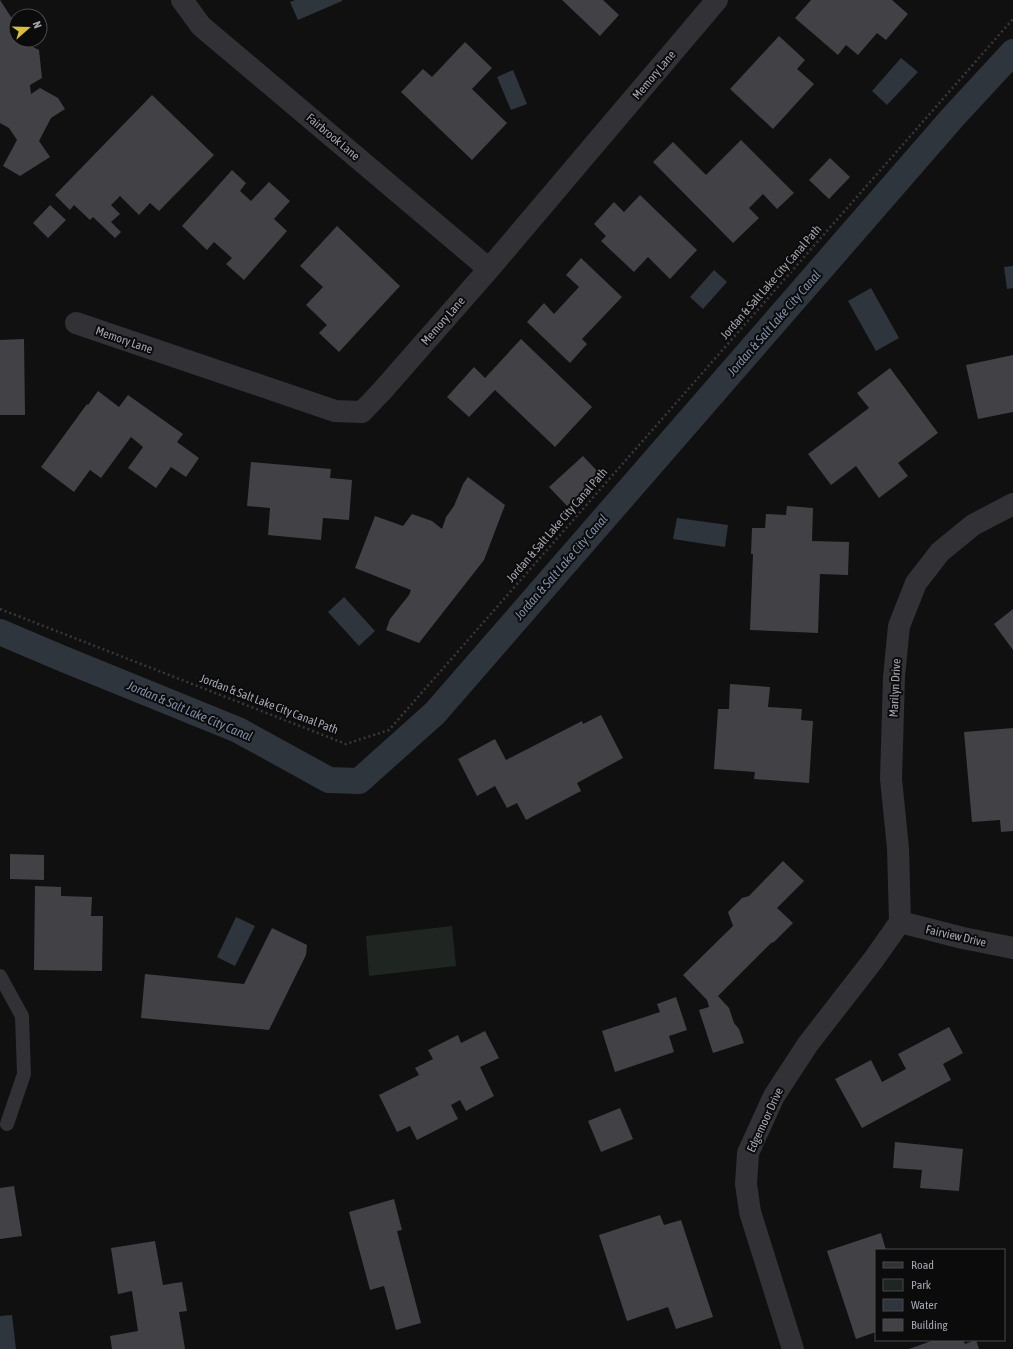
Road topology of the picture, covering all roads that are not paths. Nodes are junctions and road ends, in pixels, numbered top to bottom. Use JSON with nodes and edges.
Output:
{"nodes":[{"id":1,"x":182,"y":0,"type":"edge"},
{"id":2,"x":718,"y":0,"type":"edge"},
{"id":3,"x":489,"y":269,"type":"junction"},
{"id":4,"x":76,"y":324,"type":"dead end"},
{"id":5,"x":1013,"y":504,"type":"edge"},
{"id":6,"x":900,"y":922,"type":"junction"},
{"id":7,"x":1013,"y":948,"type":"edge"},
{"id":8,"x":0,"y":976,"type":"edge"},
{"id":9,"x":7,"y":1124,"type":"dead end"},
{"id":10,"x":793,"y":1349,"type":"edge"}],
"edges":[{"from":1,"to":3,"type":"street","name":"Fairbrook Lane"},
{"from":2,"to":3,"type":"street","name":"Memory Lane"},
{"from":3,"to":4,"type":"street","name":"Memory Lane"},
{"from":5,"to":6,"type":"street","name":"Marilyn Drive"},
{"from":6,"to":7,"type":"street","name":"Fairview Drive"},
{"from":6,"to":10,"type":"street","name":"Edgemoor Drive"},
{"from":8,"to":9,"type":"lane"}]}
